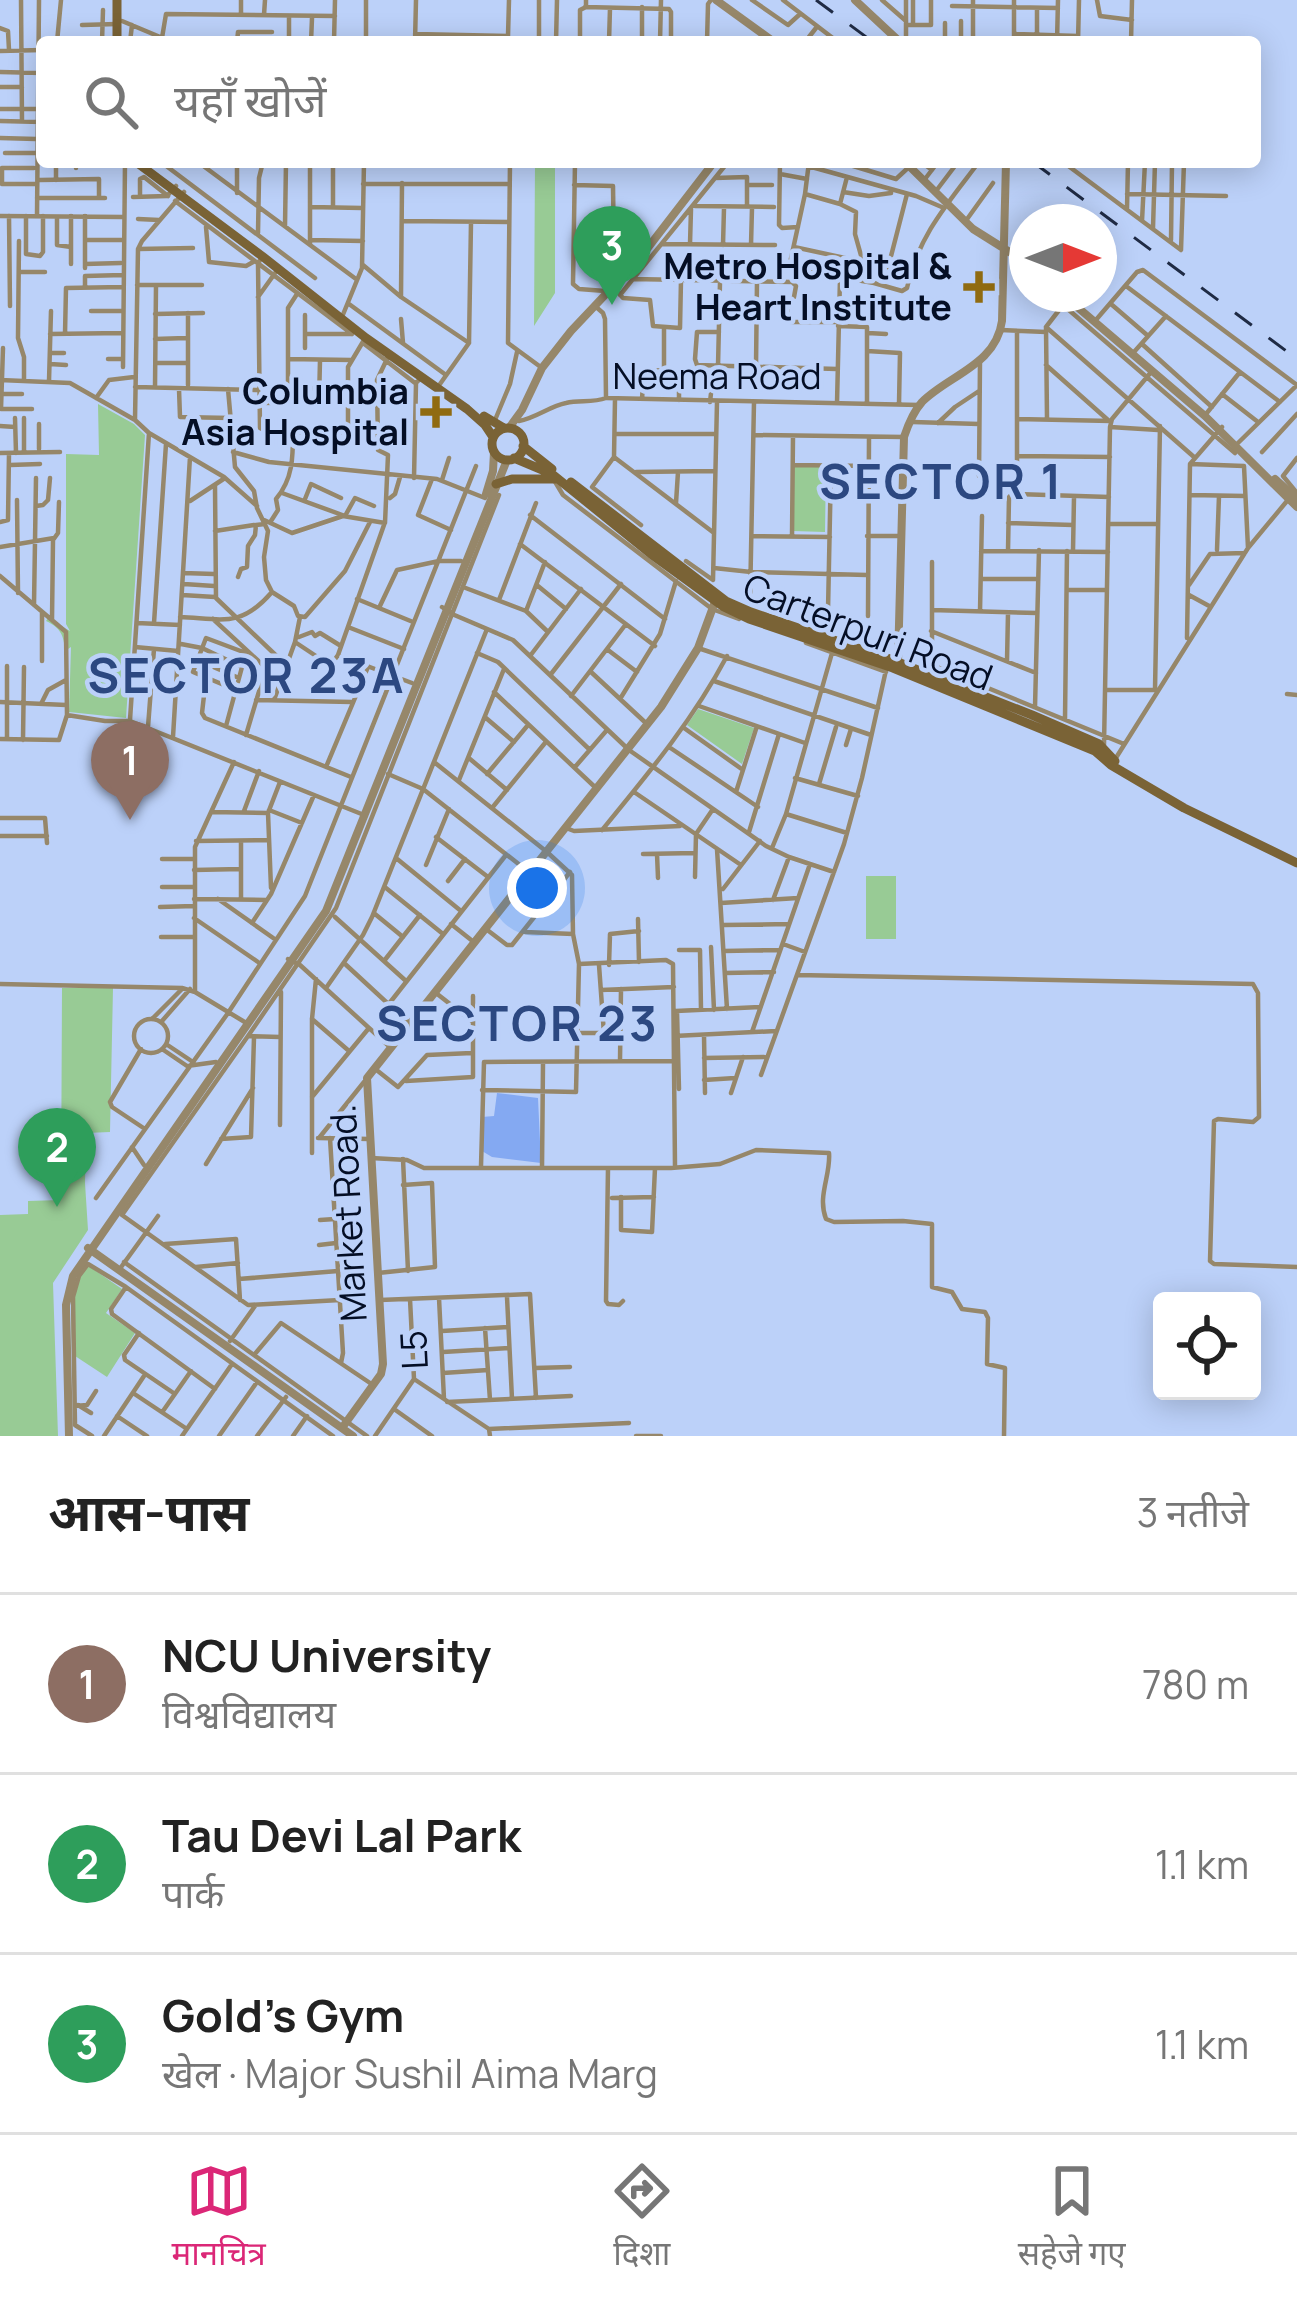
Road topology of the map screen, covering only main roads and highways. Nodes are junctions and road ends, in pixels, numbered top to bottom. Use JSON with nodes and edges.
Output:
{"nodes":[{"id":1,"x":120,"y":0,"type":"edge"},
{"id":2,"x":123,"y":36,"type":"edge"},
{"id":3,"x":147,"y":168,"type":"edge"},
{"id":4,"x":176,"y":193,"type":"junction"},
{"id":5,"x":344,"y":310,"type":"junction"},
{"id":6,"x":511,"y":424,"type":"junction"},
{"id":7,"x":493,"y":437,"type":"junction"},
{"id":8,"x":523,"y":446,"type":"junction"},
{"id":9,"x":511,"y":459,"type":"junction"},
{"id":10,"x":557,"y":480,"type":"junction"},
{"id":11,"x":497,"y":490,"type":"road end"},
{"id":12,"x":715,"y":601,"type":"junction"},
{"id":13,"x":1101,"y":753,"type":"junction"},
{"id":14,"x":1158,"y":791,"type":"junction"},
{"id":15,"x":1297,"y":863,"type":"edge"}],
"edges":[{"from":1,"to":2,"type":"main road"},
{"from":3,"to":4,"type":"main road"},
{"from":4,"to":5,"type":"main road"},
{"from":4,"to":5,"type":"main road"},
{"from":5,"to":6,"type":"main road"},
{"from":5,"to":7,"type":"main road"},
{"from":6,"to":7,"type":"main road"},
{"from":6,"to":8,"type":"main road"},
{"from":7,"to":9,"type":"main road"},
{"from":8,"to":9,"type":"main road"},
{"from":8,"to":12,"type":"main road","name":"Carterpuri Road"},
{"from":9,"to":10,"type":"main road","name":"Carterpuri Road"},
{"from":10,"to":11,"type":"main road"},
{"from":10,"to":12,"type":"main road","name":"Carterpuri Road"},
{"from":12,"to":13,"type":"main road","name":"Carterpuri Road"},
{"from":13,"to":14,"type":"main road","name":"Carterpuri Road"},
{"from":13,"to":14,"type":"main road","name":"Carterpuri Road"},
{"from":14,"to":15,"type":"main road","name":"Carterpuri Road"}]}
